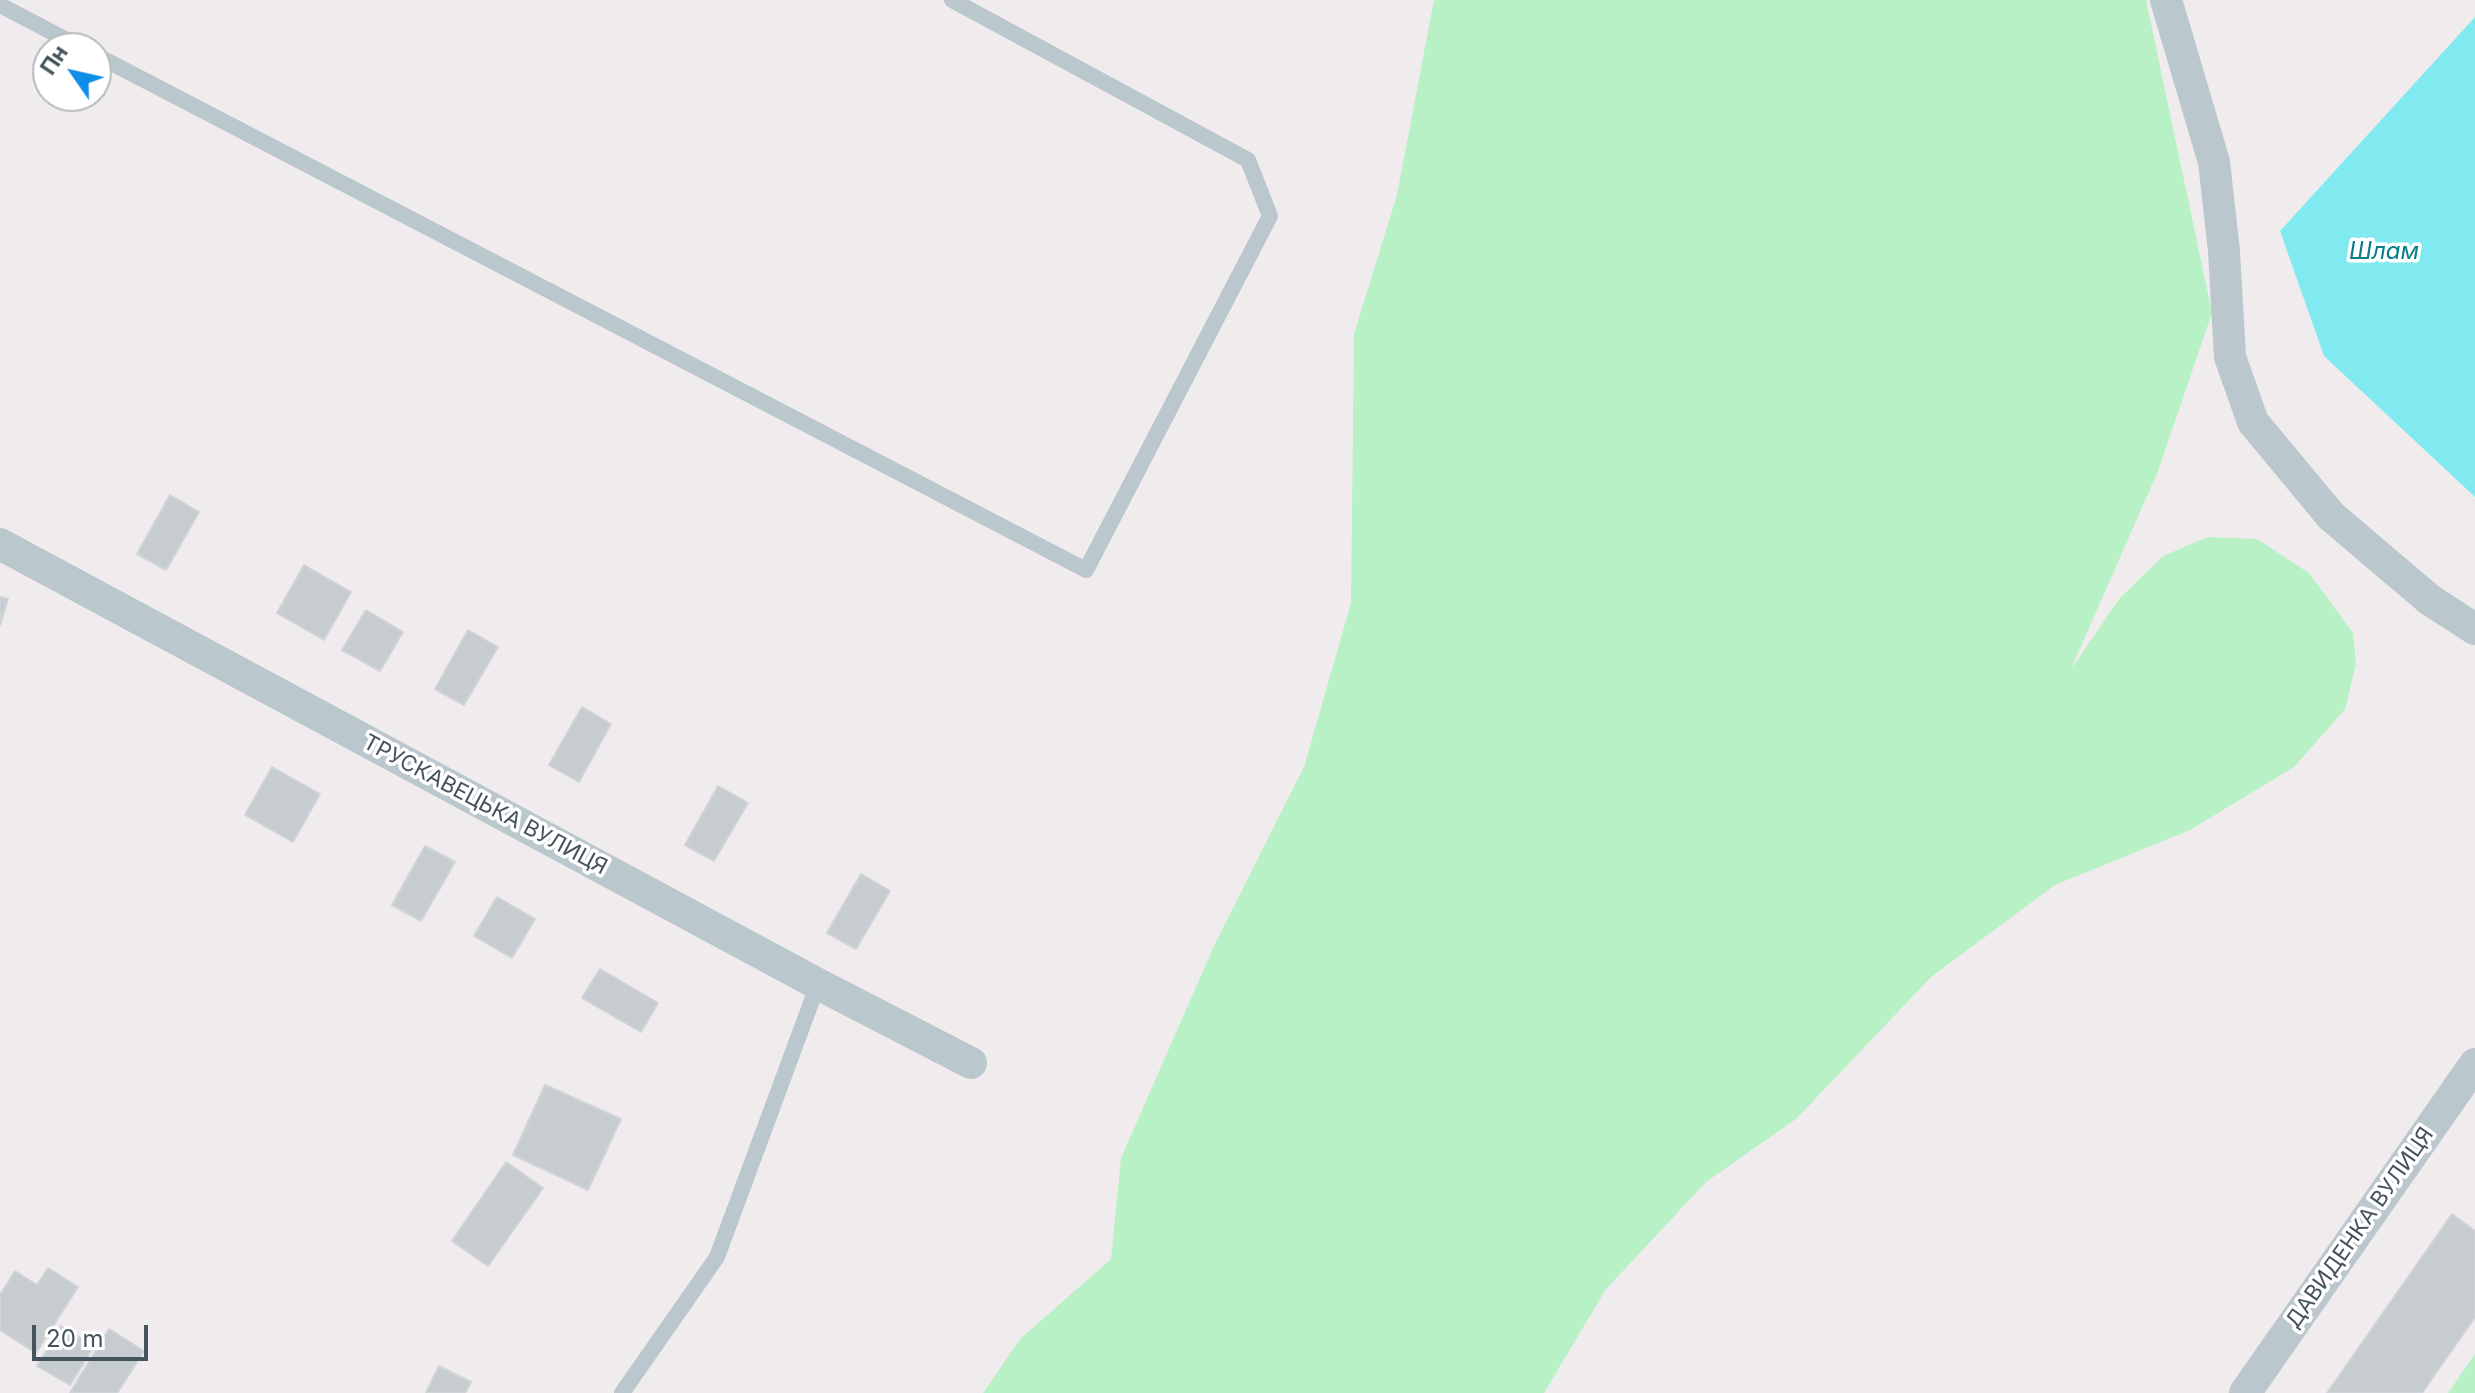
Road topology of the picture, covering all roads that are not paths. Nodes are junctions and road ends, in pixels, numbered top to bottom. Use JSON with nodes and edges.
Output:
{"nodes":[{"id":1,"x":952,"y":0,"type":"edge"},
{"id":2,"x":2166,"y":0,"type":"edge"},
{"id":3,"x":0,"y":5,"type":"edge"},
{"id":4,"x":51,"y":32,"type":"edge"},
{"id":5,"x":112,"y":63,"type":"edge"},
{"id":6,"x":0,"y":544,"type":"edge"},
{"id":7,"x":2475,"y":629,"type":"edge"},
{"id":8,"x":818,"y":984,"type":"junction"},
{"id":9,"x":971,"y":1063,"type":"dead end"},
{"id":10,"x":2475,"y":1064,"type":"edge"},
{"id":11,"x":622,"y":1393,"type":"edge"},
{"id":12,"x":2245,"y":1393,"type":"edge"}],
"edges":[{"from":1,"to":5,"type":"lane"},
{"from":2,"to":7,"type":"street"},
{"from":3,"to":4,"type":"lane"},
{"from":6,"to":8,"type":"street","name":"ТРУСКАВЕЦЬКА ВУЛИЦЯ"},
{"from":8,"to":9,"type":"street","name":"ТРУСКАВЕЦЬКА ВУЛИЦЯ"},
{"from":8,"to":11,"type":"lane"},
{"from":10,"to":12,"type":"street","name":"ДАВИДЕНКА ВУЛИЦЯ"}]}
